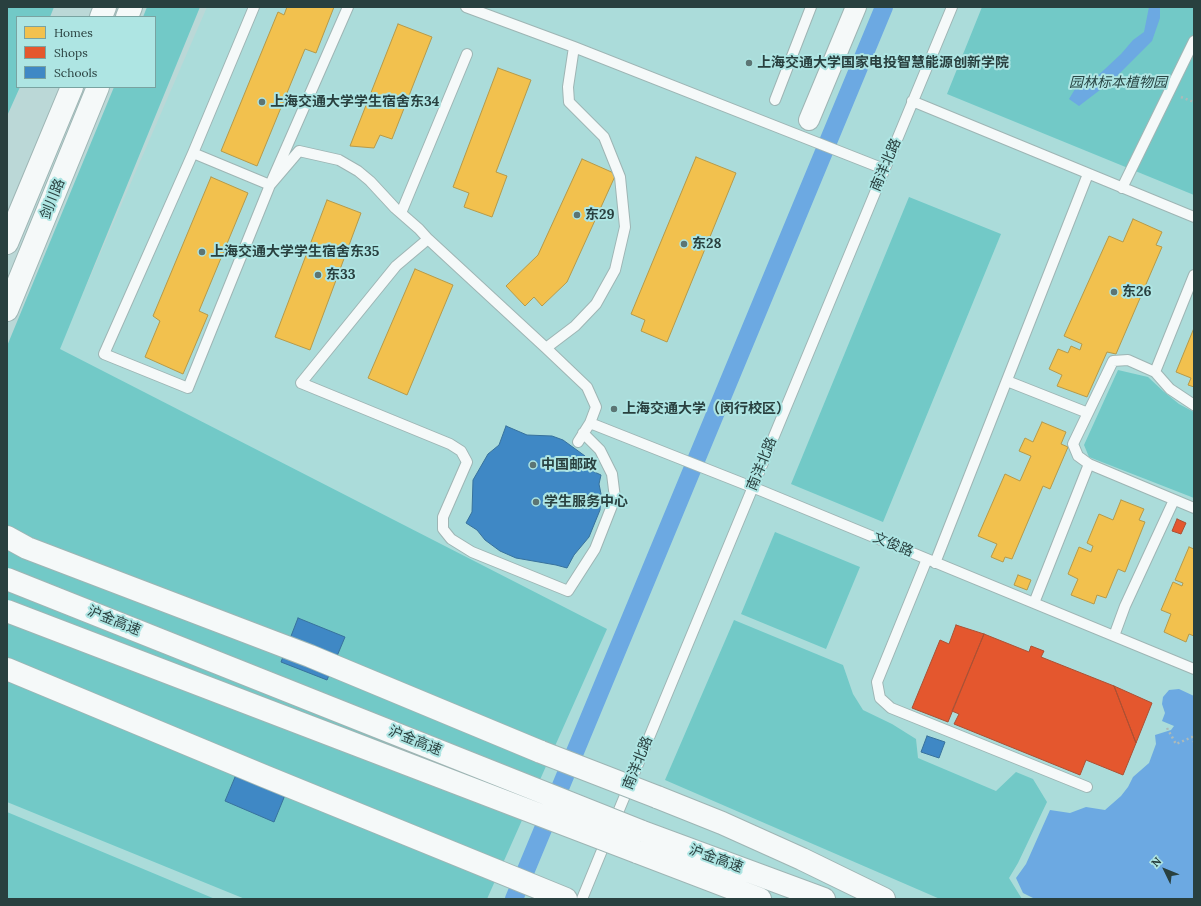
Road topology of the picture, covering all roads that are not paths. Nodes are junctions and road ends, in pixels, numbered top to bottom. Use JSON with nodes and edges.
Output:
{"nodes":[{"id":1,"x":105,"y":7,"type":"edge"},
{"id":2,"x":254,"y":7,"type":"edge"},
{"id":3,"x":348,"y":7,"type":"edge"},
{"id":4,"x":466,"y":7,"type":"edge"},
{"id":5,"x":811,"y":7,"type":"edge"},
{"id":6,"x":856,"y":7,"type":"edge"},
{"id":7,"x":952,"y":7,"type":"edge"},
{"id":8,"x":100,"y":16,"type":"edge"},
{"id":9,"x":1194,"y":41,"type":"edge"},
{"id":10,"x":574,"y":47,"type":"junction"},
{"id":11,"x":467,"y":54,"type":"dead end"},
{"id":12,"x":72,"y":88,"type":"edge"},
{"id":13,"x":98,"y":88,"type":"edge"},
{"id":14,"x":775,"y":100,"type":"dead end"},
{"id":15,"x":912,"y":101,"type":"junction"},
{"id":16,"x":809,"y":120,"type":"dead end"},
{"id":17,"x":192,"y":153,"type":"junction"},
{"id":18,"x":884,"y":169,"type":"junction"},
{"id":19,"x":1088,"y":174,"type":"junction"},
{"id":20,"x":270,"y":185,"type":"junction"},
{"id":21,"x":1122,"y":188,"type":"junction"},
{"id":22,"x":401,"y":213,"type":"junction"},
{"id":23,"x":1194,"y":217,"type":"edge"},
{"id":24,"x":428,"y":239,"type":"junction"},
{"id":25,"x":7,"y":243,"type":"edge"},
{"id":26,"x":1194,"y":276,"type":"edge"},
{"id":27,"x":7,"y":310,"type":"edge"},
{"id":28,"x":546,"y":348,"type":"junction"},
{"id":29,"x":1156,"y":372,"type":"junction"},
{"id":30,"x":1006,"y":381,"type":"junction"},
{"id":31,"x":1194,"y":405,"type":"edge"},
{"id":32,"x":1088,"y":413,"type":"junction"},
{"id":33,"x":590,"y":423,"type":"junction"},
{"id":34,"x":1089,"y":464,"type":"junction"},
{"id":35,"x":752,"y":488,"type":"junction"},
{"id":36,"x":1174,"y":500,"type":"junction"},
{"id":37,"x":1194,"y":508,"type":"edge"},
{"id":38,"x":7,"y":537,"type":"edge"},
{"id":39,"x":17,"y":550,"type":"edge"},
{"id":40,"x":931,"y":561,"type":"junction"},
{"id":41,"x":7,"y":579,"type":"edge"},
{"id":42,"x":1034,"y":603,"type":"junction"},
{"id":43,"x":7,"y":611,"type":"edge"},
{"id":44,"x":1114,"y":636,"type":"junction"},
{"id":45,"x":7,"y":669,"type":"edge"},
{"id":46,"x":1194,"y":669,"type":"edge"},
{"id":47,"x":1087,"y":787,"type":"dead end"},
{"id":48,"x":566,"y":899,"type":"edge"},
{"id":49,"x":582,"y":899,"type":"edge"},
{"id":50,"x":760,"y":899,"type":"edge"},
{"id":51,"x":824,"y":899,"type":"edge"},
{"id":52,"x":884,"y":899,"type":"edge"}],
"edges":[{"from":1,"to":8,"type":"main road"},
{"from":2,"to":17,"type":"lane"},
{"from":3,"to":20,"type":"lane"},
{"from":4,"to":10,"type":"lane"},
{"from":5,"to":14,"type":"lane"},
{"from":6,"to":16,"type":"street"},
{"from":7,"to":15,"type":"lane","name":"南洋北路"},
{"from":9,"to":21,"type":"lane"},
{"from":10,"to":18,"type":"lane"},
{"from":10,"to":28,"type":"lane"},
{"from":11,"to":22,"type":"lane"},
{"from":12,"to":25,"type":"main road","name":"剑川路"},
{"from":13,"to":27,"type":"main road","name":"剑川路"},
{"from":15,"to":18,"type":"lane","name":"南洋北路"},
{"from":15,"to":19,"type":"lane"},
{"from":17,"to":20,"type":"lane"},
{"from":17,"to":20,"type":"lane"},
{"from":18,"to":35,"type":"lane","name":"南洋北路"},
{"from":19,"to":21,"type":"lane"},
{"from":19,"to":30,"type":"lane"},
{"from":20,"to":22,"type":"lane"},
{"from":21,"to":23,"type":"lane"},
{"from":22,"to":24,"type":"lane"},
{"from":24,"to":28,"type":"lane"},
{"from":24,"to":33,"type":"lane"},
{"from":26,"to":29,"type":"lane"},
{"from":28,"to":33,"type":"lane"},
{"from":29,"to":31,"type":"lane"},
{"from":29,"to":32,"type":"lane"},
{"from":30,"to":32,"type":"lane"},
{"from":30,"to":40,"type":"lane"},
{"from":32,"to":34,"type":"lane"},
{"from":33,"to":35,"type":"lane","name":"文俊路"},
{"from":34,"to":36,"type":"lane"},
{"from":34,"to":42,"type":"lane"},
{"from":35,"to":40,"type":"lane","name":"文俊路"},
{"from":35,"to":49,"type":"lane","name":"南洋北路"},
{"from":36,"to":37,"type":"lane"},
{"from":36,"to":44,"type":"lane"},
{"from":38,"to":39,"type":"main road"},
{"from":39,"to":52,"type":"main road","bridge":true},
{"from":40,"to":42,"type":"lane","name":"文俊路"},
{"from":40,"to":47,"type":"lane"},
{"from":41,"to":51,"type":"main road","name":"沪金高速","bridge":true},
{"from":42,"to":44,"type":"lane","name":"文俊路"},
{"from":43,"to":50,"type":"main road","name":"沪金高速","bridge":true},
{"from":44,"to":46,"type":"lane","name":"文俊路"},
{"from":45,"to":48,"type":"main road"}]}
